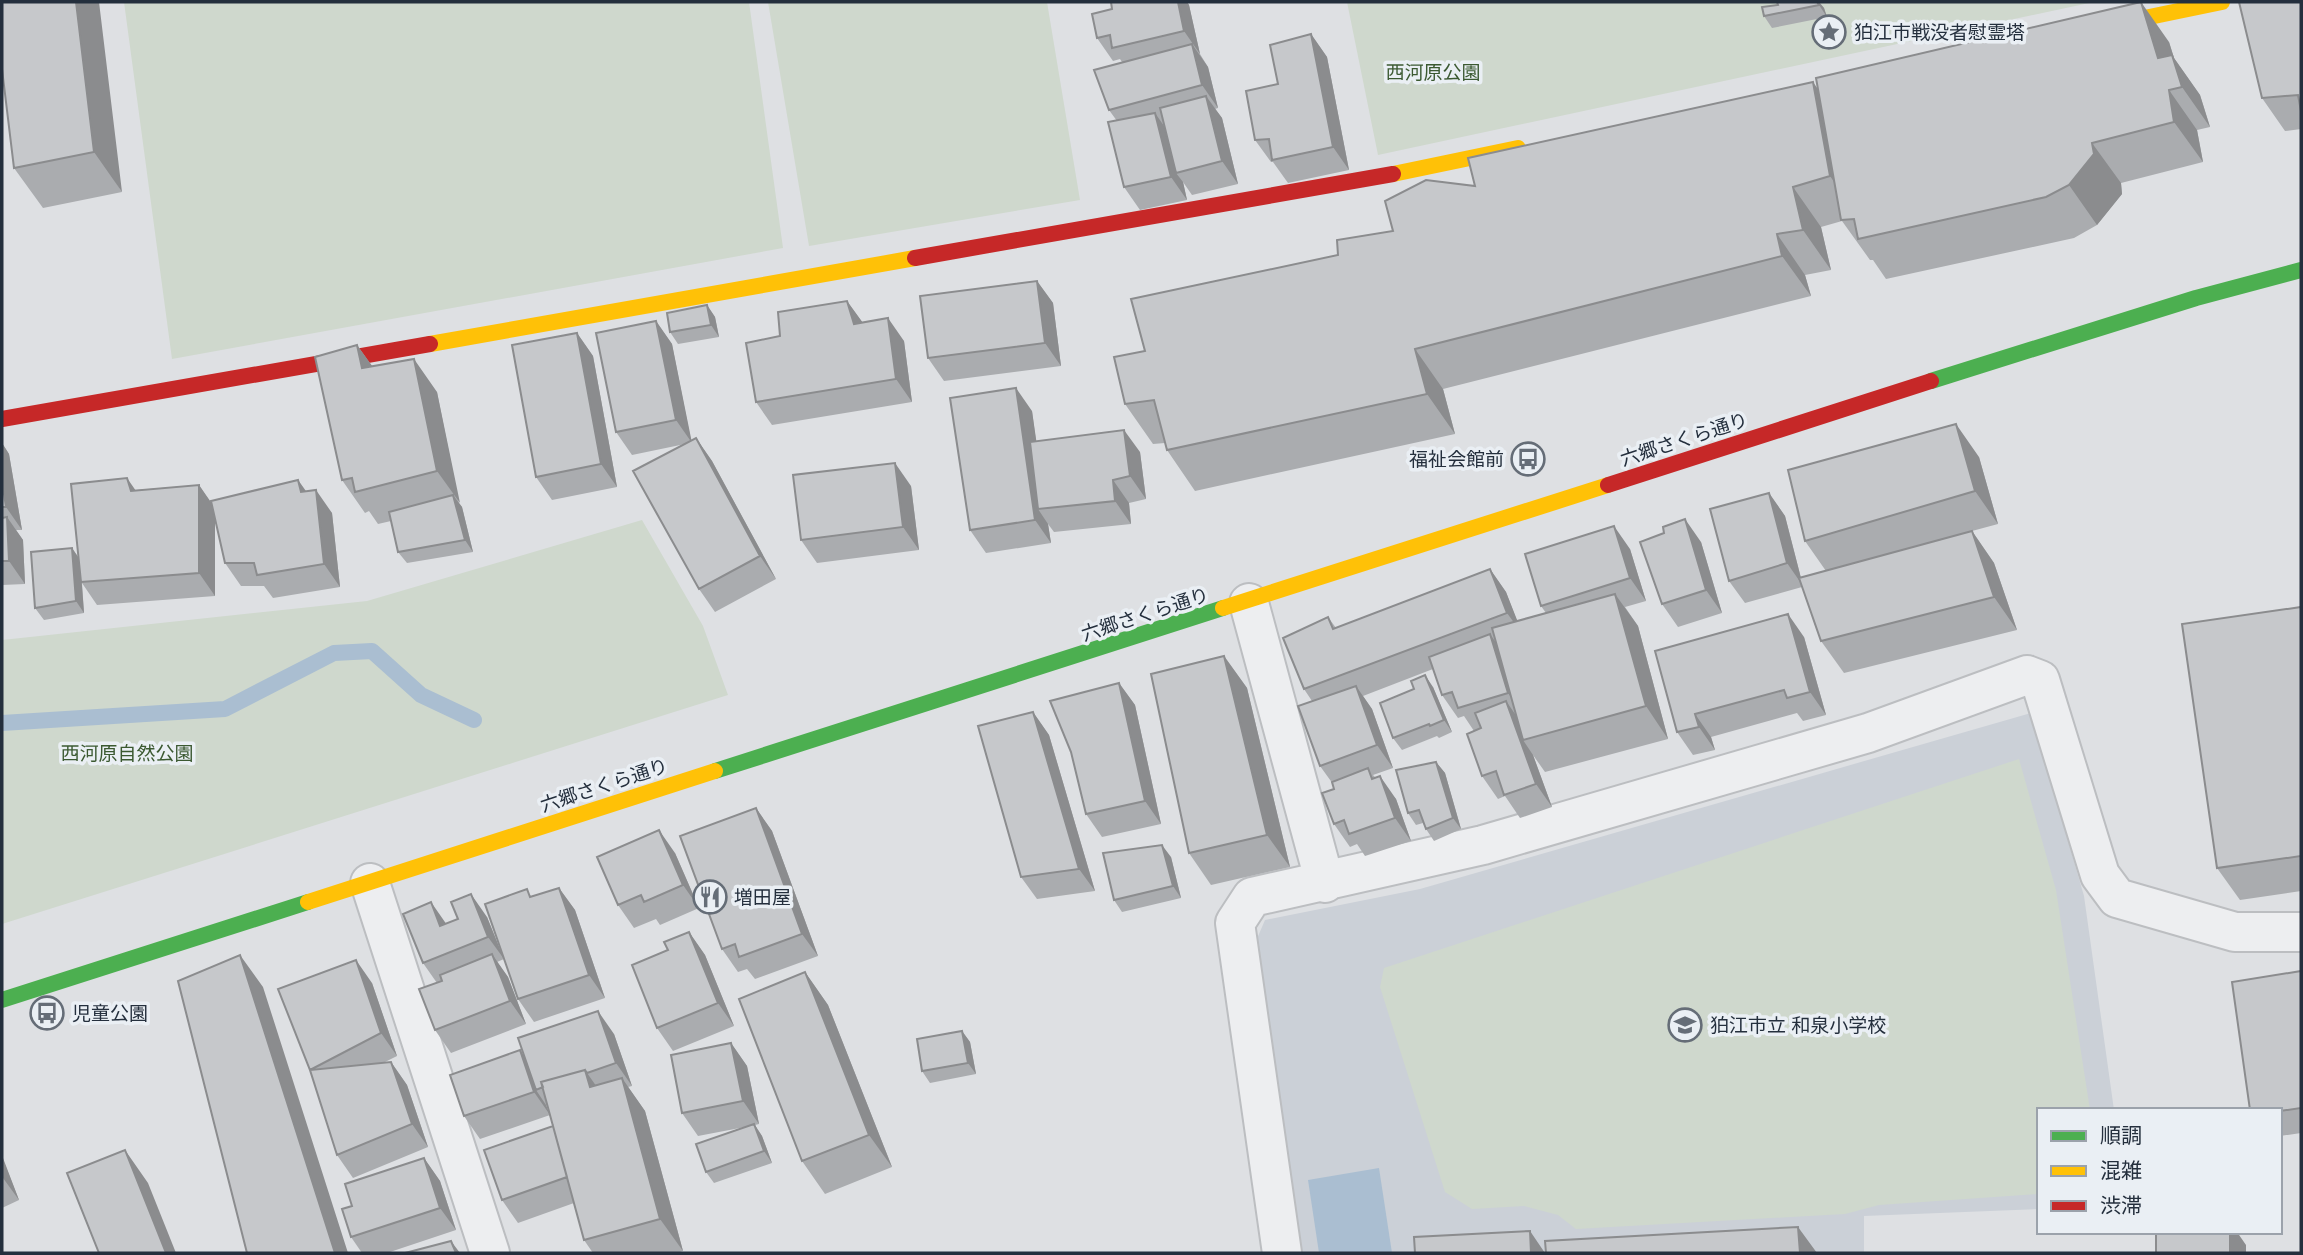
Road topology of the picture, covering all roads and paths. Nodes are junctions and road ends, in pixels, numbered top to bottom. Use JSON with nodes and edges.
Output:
{"nodes":[{"id":1,"x":2222,"y":2,"type":"edge"},
{"id":2,"x":2087,"y":29,"type":"edge"},
{"id":3,"x":1537,"y":145,"type":"edge"},
{"id":4,"x":2301,"y":271,"type":"edge"},
{"id":5,"x":2,"y":419,"type":"edge"},
{"id":6,"x":1249,"y":603,"type":"junction"},
{"id":7,"x":370,"y":883,"type":"junction"},
{"id":8,"x":1325,"y":883,"type":"junction"},
{"id":9,"x":2301,"y":932,"type":"edge"},
{"id":10,"x":2,"y":1000,"type":"edge"},
{"id":11,"x":491,"y":1253,"type":"edge"},
{"id":12,"x":1282,"y":1253,"type":"edge"}],
"edges":[{"from":1,"to":2,"type":"main road"},
{"from":3,"to":5,"type":"main road"},
{"from":4,"to":6,"type":"main road","name":"六郷さくら通り"},
{"from":6,"to":7,"type":"main road","name":"六郷さくら通り"},
{"from":6,"to":8,"type":"street"},
{"from":7,"to":10,"type":"main road","name":"六郷さくら通り"},
{"from":7,"to":11,"type":"street"},
{"from":8,"to":9,"type":"street"},
{"from":8,"to":12,"type":"street"}]}
